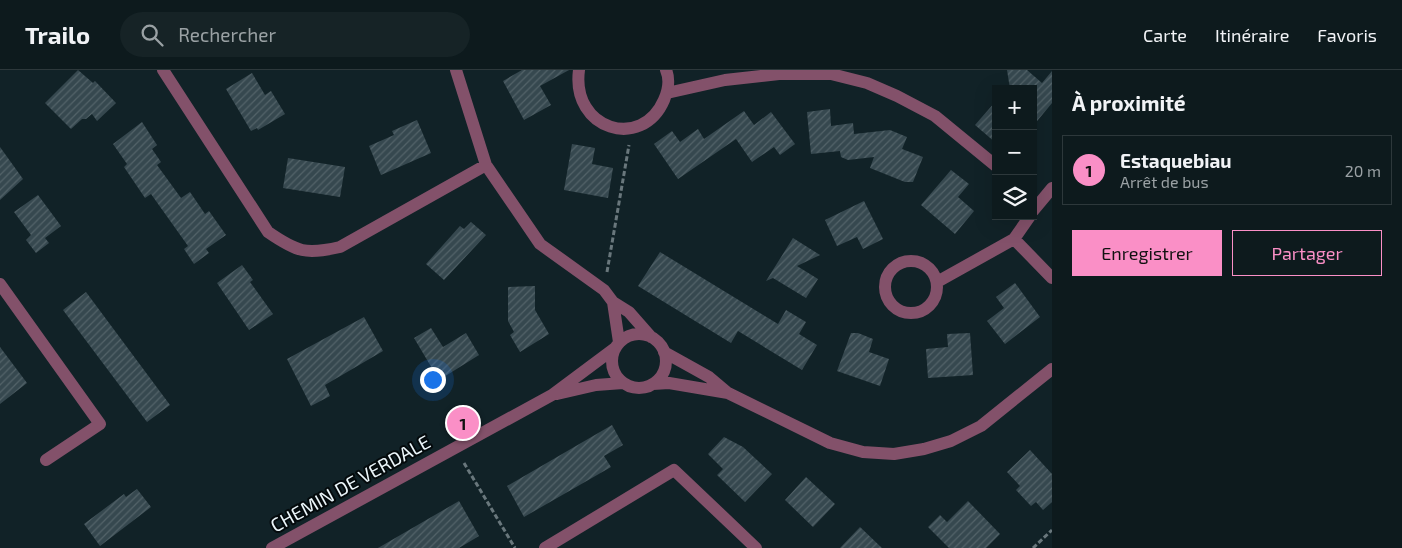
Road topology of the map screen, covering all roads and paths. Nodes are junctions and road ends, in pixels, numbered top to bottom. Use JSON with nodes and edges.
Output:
{"nodes":[{"id":1,"x":163,"y":70,"type":"edge"},
{"id":2,"x":456,"y":70,"type":"edge"},
{"id":3,"x":579,"y":70,"type":"edge"},
{"id":4,"x":666,"y":70,"type":"edge"},
{"id":5,"x":667,"y":94,"type":"junction"},
{"id":6,"x":632,"y":128,"type":"junction"},
{"id":7,"x":992,"y":163,"type":"edge"},
{"id":8,"x":486,"y":165,"type":"junction"},
{"id":9,"x":1052,"y":188,"type":"edge"},
{"id":10,"x":1037,"y":206,"type":"edge"},
{"id":11,"x":1027,"y":220,"type":"edge"},
{"id":12,"x":1014,"y":239,"type":"junction"},
{"id":13,"x":1052,"y":278,"type":"edge"},
{"id":14,"x":937,"y":282,"type":"junction"},
{"id":15,"x":0,"y":284,"type":"edge"},
{"id":16,"x":604,"y":290,"type":"junction"},
{"id":17,"x":614,"y":302,"type":"junction"},
{"id":18,"x":651,"y":337,"type":"junction"},
{"id":19,"x":617,"y":345,"type":"junction"},
{"id":20,"x":664,"y":352,"type":"junction"},
{"id":21,"x":1052,"y":369,"type":"edge"},
{"id":22,"x":623,"y":383,"type":"junction"},
{"id":23,"x":653,"y":384,"type":"junction"},
{"id":24,"x":728,"y":393,"type":"junction"},
{"id":25,"x":552,"y":395,"type":"junction"},
{"id":26,"x":455,"y":447,"type":"junction"},
{"id":27,"x":46,"y":460,"type":"dead end"},
{"id":28,"x":1052,"y":530,"type":"edge"},
{"id":29,"x":272,"y":548,"type":"edge"},
{"id":30,"x":515,"y":548,"type":"edge"},
{"id":31,"x":545,"y":548,"type":"edge"},
{"id":32,"x":756,"y":548,"type":"edge"},
{"id":33,"x":1033,"y":548,"type":"edge"}],
"edges":[{"from":1,"to":8,"type":"street"},
{"from":2,"to":8,"type":"street"},
{"from":3,"to":6,"type":"street"},
{"from":4,"to":5,"type":"street"},
{"from":5,"to":6,"type":"street"},
{"from":5,"to":7,"type":"street"},
{"from":6,"to":16,"type":"path"},
{"from":8,"to":16,"type":"street"},
{"from":9,"to":10,"type":"street"},
{"from":11,"to":12,"type":"street"},
{"from":12,"to":13,"type":"street"},
{"from":12,"to":14,"type":"street"},
{"from":14,"to":14,"type":"street"},
{"from":15,"to":27,"type":"street"},
{"from":16,"to":17,"type":"street"},
{"from":17,"to":18,"type":"street"},
{"from":17,"to":19,"type":"street"},
{"from":18,"to":19,"type":"street","name":"CHEMIN DE VERDALE"},
{"from":18,"to":20,"type":"street","name":"CHEMIN DE VERDALE"},
{"from":19,"to":22,"type":"street"},
{"from":19,"to":25,"type":"street","name":"CHEMIN DE VERDALE"},
{"from":20,"to":23,"type":"street"},
{"from":20,"to":24,"type":"street","name":"CHEMIN DE VERDALE"},
{"from":21,"to":24,"type":"street","name":"CHEMIN DE VERDALE"},
{"from":22,"to":23,"type":"street","name":"CHEMIN DE VERDALE"},
{"from":22,"to":25,"type":"street","name":"CHEMIN DE VERDALE"},
{"from":23,"to":24,"type":"street","name":"CHEMIN DE VERDALE"},
{"from":25,"to":26,"type":"street","name":"CHEMIN DE VERDALE"},
{"from":26,"to":29,"type":"street","name":"CHEMIN DE VERDALE"},
{"from":26,"to":30,"type":"path"},
{"from":28,"to":33,"type":"path"},
{"from":31,"to":32,"type":"street"}]}
